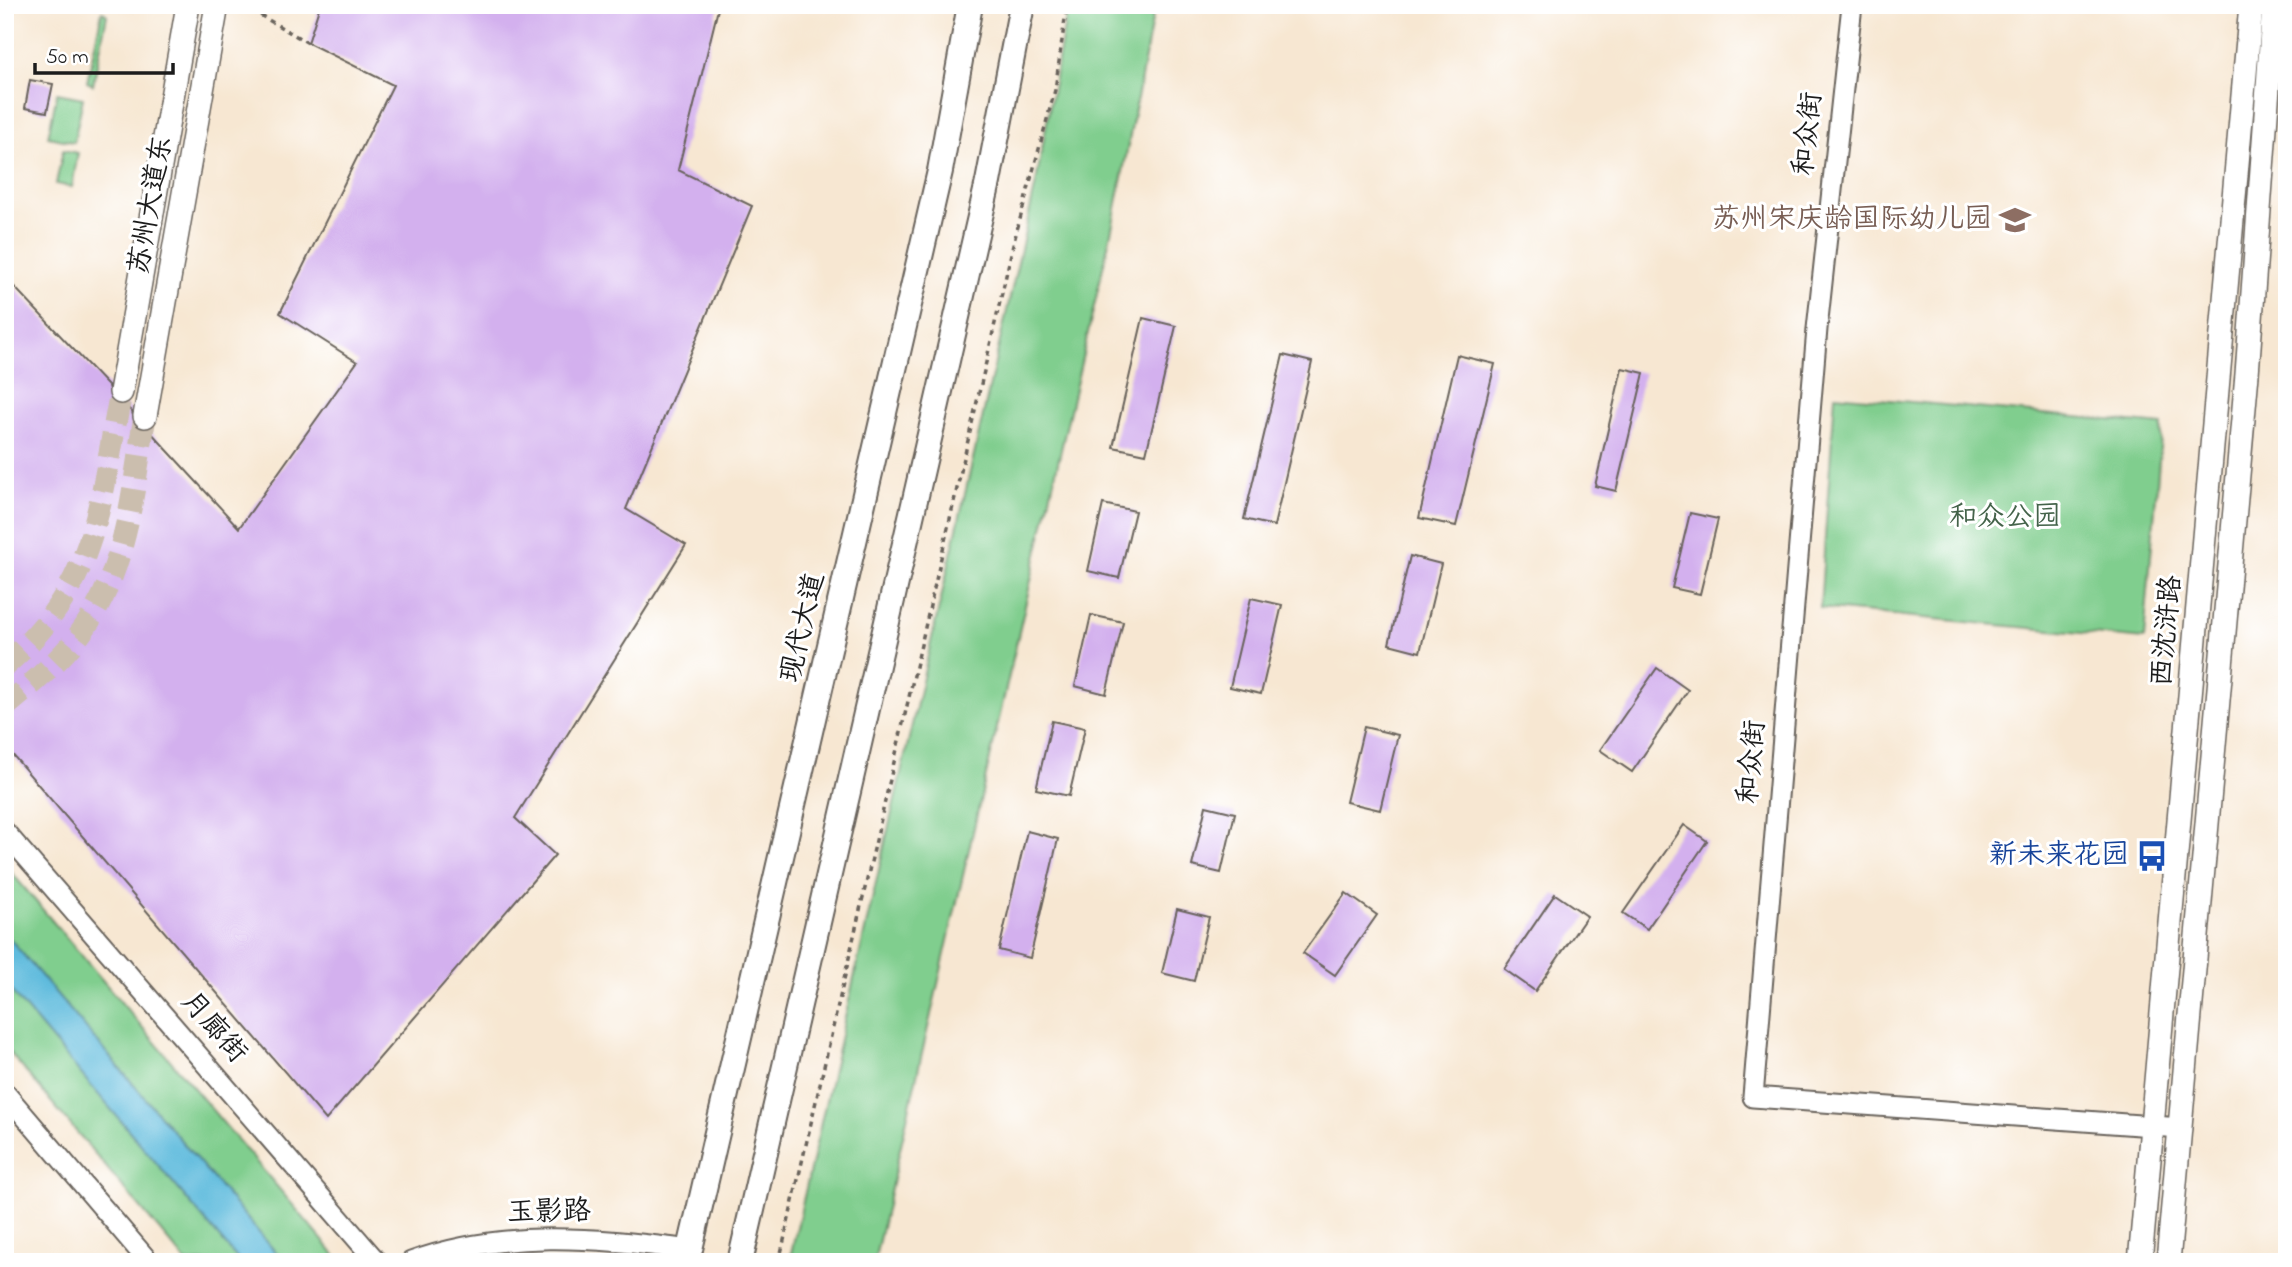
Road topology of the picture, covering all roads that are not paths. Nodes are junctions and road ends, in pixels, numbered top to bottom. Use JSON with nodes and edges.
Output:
{"nodes":[{"id":1,"x":188,"y":5,"type":"edge"},
{"id":2,"x":217,"y":5,"type":"edge"},
{"id":3,"x":970,"y":5,"type":"edge"},
{"id":4,"x":1022,"y":5,"type":"edge"},
{"id":5,"x":1852,"y":5,"type":"edge"},
{"id":6,"x":2251,"y":5,"type":"edge"},
{"id":7,"x":2274,"y":5,"type":"edge"},
{"id":8,"x":121,"y":392,"type":"tunnel mouth"},
{"id":9,"x":145,"y":416,"type":"tunnel mouth"},
{"id":10,"x":5,"y":831,"type":"edge"},
{"id":11,"x":5,"y":1093,"type":"edge"},
{"id":12,"x":2154,"y":1126,"type":"junction"},
{"id":13,"x":2181,"y":1128,"type":"junction"},
{"id":14,"x":689,"y":1256,"type":"edge"},
{"id":15,"x":149,"y":1262,"type":"edge"},
{"id":16,"x":377,"y":1262,"type":"edge"},
{"id":17,"x":411,"y":1262,"type":"edge"},
{"id":18,"x":740,"y":1262,"type":"edge"},
{"id":19,"x":2140,"y":1262,"type":"edge"},
{"id":20,"x":2168,"y":1262,"type":"edge"}],
"edges":[{"from":1,"to":8,"type":"main road","name":"苏州大道东"},
{"from":2,"to":9,"type":"main road","name":"苏州大道东"},
{"from":3,"to":14,"type":"main road","name":"现代大道"},
{"from":4,"to":18,"type":"main road"},
{"from":5,"to":12,"type":"street","name":"和众街"},
{"from":6,"to":12,"type":"main road","name":"西沈浒路"},
{"from":7,"to":13,"type":"main road","name":"西沈浒路"},
{"from":10,"to":16,"type":"street","name":"月廊街"},
{"from":11,"to":15,"type":"street"},
{"from":12,"to":13,"type":"street","name":"和众街"},
{"from":12,"to":19,"type":"main road","name":"西沈浒路"},
{"from":13,"to":20,"type":"main road","name":"西沈浒路"},
{"from":14,"to":17,"type":"street","name":"玉影路"}]}
